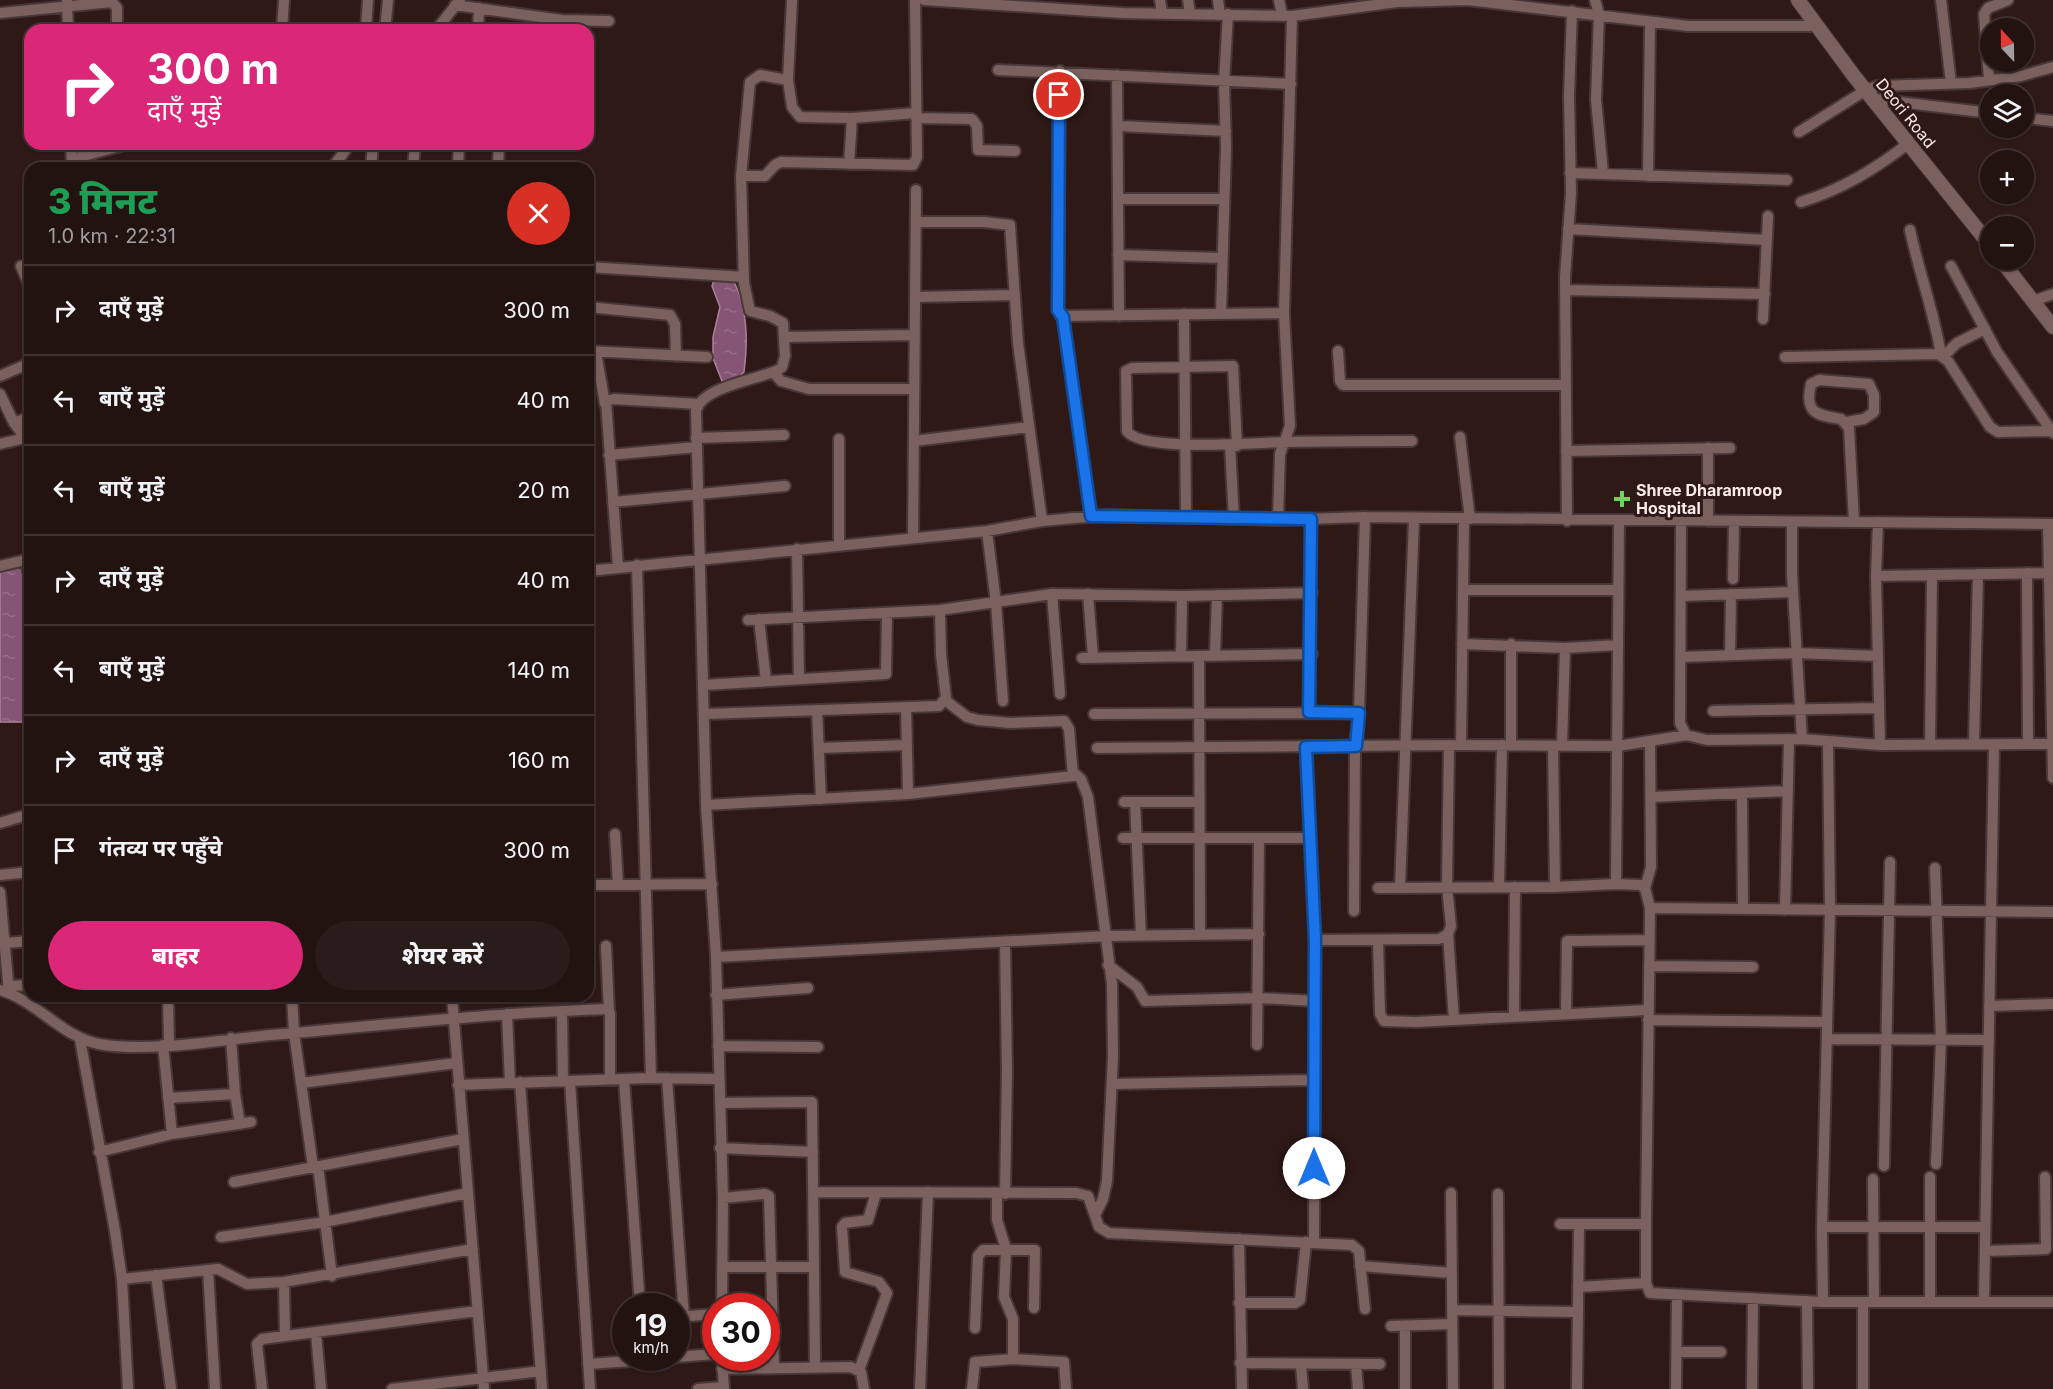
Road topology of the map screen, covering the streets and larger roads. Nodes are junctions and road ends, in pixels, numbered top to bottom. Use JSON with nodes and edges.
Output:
{"nodes":[{"id":1,"x":284,"y":0,"type":"edge"},
{"id":2,"x":368,"y":0,"type":"edge"},
{"id":3,"x":388,"y":0,"type":"edge"},
{"id":4,"x":792,"y":0,"type":"edge"},
{"id":5,"x":915,"y":0,"type":"edge"},
{"id":6,"x":924,"y":0,"type":"edge"},
{"id":7,"x":1160,"y":0,"type":"edge"},
{"id":8,"x":1188,"y":0,"type":"edge"},
{"id":9,"x":1218,"y":0,"type":"edge"},
{"id":10,"x":1279,"y":0,"type":"edge"},
{"id":11,"x":1468,"y":0,"type":"edge"},
{"id":12,"x":1595,"y":0,"type":"edge"},
{"id":13,"x":1798,"y":0,"type":"edge"},
{"id":14,"x":1941,"y":0,"type":"edge"},
{"id":15,"x":2008,"y":0,"type":"edge"},
{"id":16,"x":1396,"y":1,"type":"edge"},
{"id":17,"x":995,"y":2,"type":"edge"},
{"id":18,"x":67,"y":3,"type":"edge"},
{"id":19,"x":457,"y":3,"type":"edge"},
{"id":20,"x":1037,"y":4,"type":"edge"},
{"id":21,"x":1532,"y":4,"type":"edge"},
{"id":22,"x":1070,"y":5,"type":"edge"},
{"id":23,"x":1331,"y":5,"type":"edge"},
{"id":24,"x":479,"y":8,"type":"junction"},
{"id":25,"x":1572,"y":11,"type":"junction"},
{"id":26,"x":0,"y":13,"type":"edge"},
{"id":27,"x":1162,"y":13,"type":"junction"},
{"id":28,"x":1190,"y":13,"type":"junction"},
{"id":29,"x":1224,"y":14,"type":"junction"},
{"id":30,"x":1599,"y":14,"type":"junction"},
{"id":31,"x":1287,"y":16,"type":"junction"},
{"id":32,"x":609,"y":21,"type":"dead end"},
{"id":33,"x":1650,"y":23,"type":"junction"},
{"id":34,"x":68,"y":24,"type":"edge"},
{"id":35,"x":117,"y":24,"type":"edge"},
{"id":36,"x":282,"y":24,"type":"edge"},
{"id":37,"x":366,"y":24,"type":"edge"},
{"id":38,"x":386,"y":24,"type":"edge"},
{"id":39,"x":441,"y":24,"type":"edge"},
{"id":40,"x":478,"y":24,"type":"edge"},
{"id":41,"x":558,"y":24,"type":"edge"},
{"id":42,"x":574,"y":24,"type":"edge"},
{"id":43,"x":1817,"y":26,"type":"junction"},
{"id":44,"x":2053,"y":67,"type":"edge"},
{"id":45,"x":998,"y":70,"type":"dead end"},
{"id":46,"x":1060,"y":71,"type":"junction"},
{"id":47,"x":1117,"y":75,"type":"junction"},
{"id":48,"x":1989,"y":79,"type":"junction"},
{"id":49,"x":788,"y":80,"type":"junction"},
{"id":50,"x":1224,"y":82,"type":"junction"},
{"id":51,"x":1951,"y":83,"type":"junction"},
{"id":52,"x":1291,"y":84,"type":"junction"},
{"id":53,"x":1870,"y":94,"type":"junction"},
{"id":54,"x":1980,"y":111,"type":"edge"},
{"id":55,"x":916,"y":116,"type":"junction"},
{"id":56,"x":852,"y":118,"type":"junction"},
{"id":57,"x":2034,"y":119,"type":"edge"},
{"id":58,"x":2053,"y":122,"type":"edge"},
{"id":59,"x":1118,"y":126,"type":"junction"},
{"id":60,"x":1226,"y":131,"type":"junction"},
{"id":61,"x":1799,"y":132,"type":"dead end"},
{"id":62,"x":1909,"y":143,"type":"junction"},
{"id":63,"x":110,"y":150,"type":"edge"},
{"id":64,"x":1015,"y":151,"type":"dead end"},
{"id":65,"x":77,"y":162,"type":"edge"},
{"id":66,"x":849,"y":164,"type":"junction"},
{"id":67,"x":1570,"y":173,"type":"junction"},
{"id":68,"x":1603,"y":173,"type":"junction"},
{"id":69,"x":741,"y":176,"type":"junction"},
{"id":70,"x":1648,"y":176,"type":"junction"},
{"id":71,"x":1787,"y":180,"type":"dead end"},
{"id":72,"x":916,"y":190,"type":"dead end"},
{"id":73,"x":1118,"y":199,"type":"junction"},
{"id":74,"x":1224,"y":199,"type":"junction"},
{"id":75,"x":1801,"y":202,"type":"dead end"},
{"id":76,"x":1768,"y":216,"type":"dead end"},
{"id":77,"x":916,"y":222,"type":"junction"},
{"id":78,"x":1568,"y":229,"type":"junction"},
{"id":79,"x":1910,"y":230,"type":"dead end"},
{"id":80,"x":1980,"y":232,"type":"edge"},
{"id":81,"x":1767,"y":240,"type":"junction"},
{"id":82,"x":1118,"y":255,"type":"junction"},
{"id":83,"x":1222,"y":258,"type":"junction"},
{"id":84,"x":21,"y":266,"type":"dead end"},
{"id":85,"x":1951,"y":266,"type":"dead end"},
{"id":86,"x":594,"y":267,"type":"edge"},
{"id":87,"x":2009,"y":270,"type":"edge"},
{"id":88,"x":24,"y":273,"type":"edge"},
{"id":89,"x":744,"y":277,"type":"junction"},
{"id":90,"x":1566,"y":290,"type":"junction"},
{"id":91,"x":1765,"y":294,"type":"junction"},
{"id":92,"x":2053,"y":294,"type":"edge"},
{"id":93,"x":1015,"y":295,"type":"junction"},
{"id":94,"x":916,"y":297,"type":"junction"},
{"id":95,"x":2033,"y":301,"type":"junction"},
{"id":96,"x":594,"y":308,"type":"edge"},
{"id":97,"x":1284,"y":313,"type":"junction"},
{"id":98,"x":1184,"y":314,"type":"junction"},
{"id":99,"x":1221,"y":314,"type":"junction"},
{"id":100,"x":1119,"y":316,"type":"junction"},
{"id":101,"x":1063,"y":317,"type":"junction"},
{"id":102,"x":1764,"y":319,"type":"dead end"},
{"id":103,"x":2053,"y":327,"type":"edge"},
{"id":104,"x":1985,"y":329,"type":"junction"},
{"id":105,"x":915,"y":335,"type":"junction"},
{"id":106,"x":785,"y":337,"type":"junction"},
{"id":107,"x":1338,"y":351,"type":"dead end"},
{"id":108,"x":594,"y":352,"type":"edge"},
{"id":109,"x":676,"y":356,"type":"junction"},
{"id":110,"x":1943,"y":356,"type":"junction"},
{"id":111,"x":707,"y":357,"type":"dead end"},
{"id":112,"x":1785,"y":357,"type":"dead end"},
{"id":113,"x":594,"y":360,"type":"edge"},
{"id":114,"x":24,"y":366,"type":"edge"},
{"id":115,"x":1185,"y":366,"type":"junction"},
{"id":116,"x":774,"y":372,"type":"junction"},
{"id":117,"x":0,"y":376,"type":"edge"},
{"id":118,"x":1566,"y":385,"type":"junction"},
{"id":119,"x":914,"y":389,"type":"junction"},
{"id":120,"x":0,"y":394,"type":"edge"},
{"id":121,"x":698,"y":404,"type":"junction"},
{"id":122,"x":605,"y":405,"type":"junction"},
{"id":123,"x":24,"y":419,"type":"edge"},
{"id":124,"x":1846,"y":422,"type":"junction"},
{"id":125,"x":14,"y":423,"type":"junction"},
{"id":126,"x":1029,"y":427,"type":"junction"},
{"id":127,"x":2052,"y":432,"type":"edge"},
{"id":128,"x":784,"y":435,"type":"dead end"},
{"id":129,"x":24,"y":436,"type":"edge"},
{"id":130,"x":1460,"y":437,"type":"dead end"},
{"id":131,"x":839,"y":439,"type":"dead end"},
{"id":132,"x":24,"y":441,"type":"edge"},
{"id":133,"x":914,"y":441,"type":"junction"},
{"id":134,"x":1412,"y":441,"type":"dead end"},
{"id":135,"x":1285,"y":442,"type":"junction"},
{"id":136,"x":696,"y":443,"type":"junction"},
{"id":137,"x":0,"y":444,"type":"edge"},
{"id":138,"x":1184,"y":444,"type":"junction"},
{"id":139,"x":1233,"y":446,"type":"junction"},
{"id":140,"x":1708,"y":448,"type":"junction"},
{"id":141,"x":1730,"y":448,"type":"dead end"},
{"id":142,"x":1566,"y":451,"type":"junction"},
{"id":143,"x":609,"y":455,"type":"junction"},
{"id":144,"x":785,"y":486,"type":"dead end"},
{"id":145,"x":697,"y":496,"type":"junction"},
{"id":146,"x":613,"y":502,"type":"junction"},
{"id":147,"x":1091,"y":516,"type":"junction"},
{"id":148,"x":1365,"y":517,"type":"junction"},
{"id":149,"x":1186,"y":518,"type":"junction"},
{"id":150,"x":1414,"y":518,"type":"junction"},
{"id":151,"x":1234,"y":519,"type":"junction"},
{"id":152,"x":1311,"y":519,"type":"junction"},
{"id":153,"x":1467,"y":519,"type":"junction"},
{"id":154,"x":1278,"y":520,"type":"junction"},
{"id":155,"x":1042,"y":521,"type":"junction"},
{"id":156,"x":1567,"y":521,"type":"junction"},
{"id":157,"x":1618,"y":521,"type":"junction"},
{"id":158,"x":1681,"y":521,"type":"junction"},
{"id":159,"x":1708,"y":521,"type":"junction"},
{"id":160,"x":1734,"y":521,"type":"junction"},
{"id":161,"x":1792,"y":522,"type":"junction"},
{"id":162,"x":1854,"y":522,"type":"junction"},
{"id":163,"x":1878,"y":522,"type":"junction"},
{"id":164,"x":2050,"y":524,"type":"edge"},
{"id":165,"x":987,"y":531,"type":"junction"},
{"id":166,"x":913,"y":538,"type":"junction"},
{"id":167,"x":839,"y":545,"type":"junction"},
{"id":168,"x":797,"y":549,"type":"junction"},
{"id":169,"x":699,"y":557,"type":"junction"},
{"id":170,"x":24,"y":561,"type":"edge"},
{"id":171,"x":637,"y":565,"type":"junction"},
{"id":172,"x":0,"y":566,"type":"edge"},
{"id":173,"x":618,"y":567,"type":"junction"},
{"id":174,"x":594,"y":570,"type":"edge"},
{"id":175,"x":2027,"y":573,"type":"junction"},
{"id":176,"x":2050,"y":573,"type":"junction"},
{"id":177,"x":1978,"y":574,"type":"junction"},
{"id":178,"x":1932,"y":575,"type":"junction"},
{"id":179,"x":1876,"y":576,"type":"junction"},
{"id":180,"x":1734,"y":579,"type":"dead end"},
{"id":181,"x":1463,"y":590,"type":"junction"},
{"id":182,"x":1618,"y":590,"type":"junction"},
{"id":183,"x":1792,"y":592,"type":"junction"},
{"id":184,"x":1312,"y":593,"type":"junction"},
{"id":185,"x":1052,"y":594,"type":"junction"},
{"id":186,"x":1088,"y":594,"type":"junction"},
{"id":187,"x":1731,"y":594,"type":"junction"},
{"id":188,"x":1217,"y":595,"type":"junction"},
{"id":189,"x":1182,"y":596,"type":"junction"},
{"id":190,"x":1682,"y":596,"type":"junction"},
{"id":191,"x":996,"y":603,"type":"junction"},
{"id":192,"x":2052,"y":608,"type":"edge"},
{"id":193,"x":940,"y":610,"type":"junction"},
{"id":194,"x":887,"y":613,"type":"junction"},
{"id":195,"x":798,"y":619,"type":"junction"},
{"id":196,"x":1462,"y":644,"type":"junction"},
{"id":197,"x":1511,"y":644,"type":"junction"},
{"id":198,"x":1618,"y":645,"type":"junction"},
{"id":199,"x":1565,"y":648,"type":"junction"},
{"id":200,"x":2052,"y":652,"type":"edge"},
{"id":201,"x":1796,"y":653,"type":"junction"},
{"id":202,"x":1312,"y":654,"type":"junction"},
{"id":203,"x":1730,"y":654,"type":"junction"},
{"id":204,"x":1181,"y":656,"type":"junction"},
{"id":205,"x":1199,"y":656,"type":"junction"},
{"id":206,"x":1215,"y":656,"type":"junction"},
{"id":207,"x":1878,"y":656,"type":"junction"},
{"id":208,"x":1682,"y":657,"type":"junction"},
{"id":209,"x":799,"y":680,"type":"junction"},
{"id":210,"x":766,"y":681,"type":"junction"},
{"id":211,"x":704,"y":685,"type":"junction"},
{"id":212,"x":1060,"y":694,"type":"dead end"},
{"id":213,"x":945,"y":700,"type":"junction"},
{"id":214,"x":1003,"y":701,"type":"dead end"},
{"id":215,"x":906,"y":707,"type":"junction"},
{"id":216,"x":1879,"y":708,"type":"junction"},
{"id":217,"x":1799,"y":709,"type":"junction"},
{"id":218,"x":817,"y":710,"type":"junction"},
{"id":219,"x":1713,"y":711,"type":"dead end"},
{"id":220,"x":1309,"y":712,"type":"junction"},
{"id":221,"x":1199,"y":713,"type":"junction"},
{"id":222,"x":1359,"y":713,"type":"junction"},
{"id":223,"x":705,"y":714,"type":"junction"},
{"id":224,"x":1094,"y":714,"type":"dead end"},
{"id":225,"x":1687,"y":735,"type":"junction"},
{"id":226,"x":1789,"y":739,"type":"junction"},
{"id":227,"x":1802,"y":739,"type":"junction"},
{"id":228,"x":1650,"y":741,"type":"junction"},
{"id":229,"x":1828,"y":741,"type":"junction"},
{"id":230,"x":1930,"y":743,"type":"junction"},
{"id":231,"x":1974,"y":743,"type":"junction"},
{"id":232,"x":2028,"y":744,"type":"junction"},
{"id":233,"x":2052,"y":744,"type":"edge"},
{"id":234,"x":907,"y":745,"type":"junction"},
{"id":235,"x":1455,"y":745,"type":"junction"},
{"id":236,"x":1506,"y":745,"type":"junction"},
{"id":237,"x":1880,"y":745,"type":"junction"},
{"id":238,"x":1994,"y":745,"type":"junction"},
{"id":239,"x":1356,"y":746,"type":"junction"},
{"id":240,"x":1406,"y":746,"type":"junction"},
{"id":241,"x":1558,"y":746,"type":"junction"},
{"id":242,"x":1618,"y":746,"type":"junction"},
{"id":243,"x":1306,"y":747,"type":"junction"},
{"id":244,"x":819,"y":748,"type":"junction"},
{"id":245,"x":1097,"y":748,"type":"dead end"},
{"id":246,"x":1199,"y":749,"type":"junction"},
{"id":247,"x":1074,"y":773,"type":"junction"},
{"id":248,"x":2053,"y":778,"type":"edge"},
{"id":249,"x":1788,"y":791,"type":"junction"},
{"id":250,"x":1742,"y":793,"type":"junction"},
{"id":251,"x":908,"y":794,"type":"junction"},
{"id":252,"x":1651,"y":797,"type":"junction"},
{"id":253,"x":821,"y":799,"type":"junction"},
{"id":254,"x":1198,"y":802,"type":"junction"},
{"id":255,"x":706,"y":805,"type":"junction"},
{"id":256,"x":24,"y":816,"type":"edge"},
{"id":257,"x":0,"y":824,"type":"edge"},
{"id":258,"x":615,"y":834,"type":"dead end"},
{"id":259,"x":1123,"y":838,"type":"dead end"},
{"id":260,"x":1136,"y":838,"type":"junction"},
{"id":261,"x":1199,"y":838,"type":"junction"},
{"id":262,"x":1259,"y":838,"type":"junction"},
{"id":263,"x":1310,"y":838,"type":"junction"},
{"id":264,"x":1890,"y":862,"type":"dead end"},
{"id":265,"x":1935,"y":868,"type":"dead end"},
{"id":266,"x":24,"y":873,"type":"edge"},
{"id":267,"x":0,"y":875,"type":"edge"},
{"id":268,"x":618,"y":884,"type":"junction"},
{"id":269,"x":712,"y":884,"type":"junction"},
{"id":270,"x":1616,"y":884,"type":"junction"},
{"id":271,"x":594,"y":885,"type":"edge"},
{"id":272,"x":644,"y":885,"type":"junction"},
{"id":273,"x":1400,"y":887,"type":"junction"},
{"id":274,"x":1447,"y":887,"type":"junction"},
{"id":275,"x":1499,"y":887,"type":"junction"},
{"id":276,"x":1515,"y":887,"type":"junction"},
{"id":277,"x":1556,"y":887,"type":"junction"},
{"id":278,"x":1378,"y":888,"type":"dead end"},
{"id":279,"x":1645,"y":888,"type":"junction"},
{"id":280,"x":0,"y":892,"type":"edge"},
{"id":281,"x":1650,"y":908,"type":"junction"},
{"id":282,"x":1743,"y":909,"type":"junction"},
{"id":283,"x":1938,"y":909,"type":"junction"},
{"id":284,"x":1991,"y":909,"type":"junction"},
{"id":285,"x":1785,"y":910,"type":"junction"},
{"id":286,"x":1830,"y":910,"type":"junction"},
{"id":287,"x":1889,"y":910,"type":"junction"},
{"id":288,"x":1354,"y":911,"type":"dead end"},
{"id":289,"x":2053,"y":912,"type":"edge"},
{"id":290,"x":1200,"y":934,"type":"junction"},
{"id":291,"x":1259,"y":934,"type":"junction"},
{"id":292,"x":1448,"y":934,"type":"junction"},
{"id":293,"x":1141,"y":935,"type":"junction"},
{"id":294,"x":1104,"y":936,"type":"junction"},
{"id":295,"x":1315,"y":940,"type":"junction"},
{"id":296,"x":1378,"y":940,"type":"junction"},
{"id":297,"x":1649,"y":940,"type":"junction"},
{"id":298,"x":24,"y":941,"type":"edge"},
{"id":299,"x":1005,"y":942,"type":"junction"},
{"id":300,"x":5,"y":943,"type":"junction"},
{"id":301,"x":606,"y":946,"type":"dead end"},
{"id":302,"x":716,"y":957,"type":"junction"},
{"id":303,"x":1108,"y":965,"type":"junction"},
{"id":304,"x":1649,"y":966,"type":"junction"},
{"id":305,"x":1753,"y":967,"type":"dead end"},
{"id":306,"x":24,"y":986,"type":"edge"},
{"id":307,"x":808,"y":988,"type":"dead end"},
{"id":308,"x":6,"y":990,"type":"edge"},
{"id":309,"x":716,"y":995,"type":"junction"},
{"id":310,"x":1259,"y":998,"type":"junction"},
{"id":311,"x":24,"y":1001,"type":"edge"},
{"id":312,"x":1315,"y":1001,"type":"junction"},
{"id":313,"x":26,"y":1002,"type":"edge"},
{"id":314,"x":168,"y":1002,"type":"edge"},
{"id":315,"x":292,"y":1002,"type":"edge"},
{"id":316,"x":452,"y":1002,"type":"edge"},
{"id":317,"x":2053,"y":1004,"type":"edge"},
{"id":318,"x":1989,"y":1006,"type":"junction"},
{"id":319,"x":562,"y":1011,"type":"junction"},
{"id":320,"x":609,"y":1011,"type":"junction"},
{"id":321,"x":507,"y":1014,"type":"junction"},
{"id":322,"x":1566,"y":1014,"type":"junction"},
{"id":323,"x":1648,"y":1015,"type":"junction"},
{"id":324,"x":1514,"y":1016,"type":"junction"},
{"id":325,"x":453,"y":1018,"type":"junction"},
{"id":326,"x":1454,"y":1020,"type":"junction"},
{"id":327,"x":1827,"y":1023,"type":"junction"},
{"id":328,"x":294,"y":1033,"type":"junction"},
{"id":329,"x":231,"y":1038,"type":"junction"},
{"id":330,"x":80,"y":1039,"type":"junction"},
{"id":331,"x":1827,"y":1039,"type":"junction"},
{"id":332,"x":1886,"y":1040,"type":"junction"},
{"id":333,"x":1941,"y":1040,"type":"junction"},
{"id":334,"x":1989,"y":1040,"type":"junction"},
{"id":335,"x":166,"y":1044,"type":"junction"},
{"id":336,"x":1257,"y":1045,"type":"dead end"},
{"id":337,"x":718,"y":1046,"type":"junction"},
{"id":338,"x":819,"y":1047,"type":"dead end"},
{"id":339,"x":456,"y":1063,"type":"junction"},
{"id":340,"x":651,"y":1078,"type":"junction"},
{"id":341,"x":667,"y":1078,"type":"junction"},
{"id":342,"x":610,"y":1079,"type":"junction"},
{"id":343,"x":624,"y":1079,"type":"junction"},
{"id":344,"x":717,"y":1079,"type":"junction"},
{"id":345,"x":1314,"y":1080,"type":"junction"},
{"id":346,"x":567,"y":1081,"type":"junction"},
{"id":347,"x":301,"y":1083,"type":"junction"},
{"id":348,"x":515,"y":1083,"type":"junction"},
{"id":349,"x":458,"y":1084,"type":"junction"},
{"id":350,"x":1112,"y":1084,"type":"junction"},
{"id":351,"x":235,"y":1094,"type":"junction"},
{"id":352,"x":168,"y":1098,"type":"junction"},
{"id":353,"x":720,"y":1103,"type":"junction"},
{"id":354,"x":172,"y":1134,"type":"junction"},
{"id":355,"x":463,"y":1139,"type":"junction"},
{"id":356,"x":720,"y":1148,"type":"junction"},
{"id":357,"x":99,"y":1152,"type":"junction"},
{"id":358,"x":813,"y":1152,"type":"junction"},
{"id":359,"x":1936,"y":1164,"type":"dead end"},
{"id":360,"x":316,"y":1166,"type":"junction"},
{"id":361,"x":1884,"y":1166,"type":"dead end"},
{"id":362,"x":1930,"y":1177,"type":"dead end"},
{"id":363,"x":2045,"y":1177,"type":"dead end"},
{"id":364,"x":1873,"y":1179,"type":"dead end"},
{"id":365,"x":234,"y":1182,"type":"dead end"},
{"id":366,"x":814,"y":1192,"type":"junction"},
{"id":367,"x":928,"y":1192,"type":"junction"},
{"id":368,"x":468,"y":1193,"type":"junction"},
{"id":369,"x":876,"y":1193,"type":"junction"},
{"id":370,"x":1451,"y":1193,"type":"dead end"},
{"id":371,"x":1001,"y":1194,"type":"junction"},
{"id":372,"x":1498,"y":1194,"type":"dead end"},
{"id":373,"x":723,"y":1198,"type":"junction"},
{"id":374,"x":1095,"y":1215,"type":"junction"},
{"id":375,"x":325,"y":1222,"type":"junction"},
{"id":376,"x":1560,"y":1224,"type":"dead end"},
{"id":377,"x":1646,"y":1224,"type":"junction"},
{"id":378,"x":1579,"y":1225,"type":"junction"},
{"id":379,"x":1822,"y":1227,"type":"junction"},
{"id":380,"x":1874,"y":1227,"type":"junction"},
{"id":381,"x":1930,"y":1227,"type":"junction"},
{"id":382,"x":1985,"y":1227,"type":"junction"},
{"id":383,"x":221,"y":1237,"type":"dead end"},
{"id":384,"x":1239,"y":1239,"type":"junction"},
{"id":385,"x":1310,"y":1242,"type":"junction"},
{"id":386,"x":473,"y":1249,"type":"junction"},
{"id":387,"x":1006,"y":1249,"type":"junction"},
{"id":388,"x":1985,"y":1251,"type":"junction"},
{"id":389,"x":1360,"y":1266,"type":"junction"},
{"id":390,"x":723,"y":1267,"type":"junction"},
{"id":391,"x":771,"y":1267,"type":"junction"},
{"id":392,"x":814,"y":1267,"type":"junction"},
{"id":393,"x":208,"y":1270,"type":"junction"},
{"id":394,"x":1452,"y":1273,"type":"junction"},
{"id":395,"x":156,"y":1275,"type":"junction"},
{"id":396,"x":332,"y":1276,"type":"junction"},
{"id":397,"x":122,"y":1279,"type":"junction"},
{"id":398,"x":284,"y":1282,"type":"junction"},
{"id":399,"x":1646,"y":1283,"type":"junction"},
{"id":400,"x":1578,"y":1287,"type":"junction"},
{"id":401,"x":639,"y":1293,"type":"edge"},
{"id":402,"x":679,"y":1293,"type":"edge"},
{"id":403,"x":722,"y":1293,"type":"edge"},
{"id":404,"x":772,"y":1293,"type":"edge"},
{"id":405,"x":1677,"y":1295,"type":"junction"},
{"id":406,"x":1753,"y":1299,"type":"junction"},
{"id":407,"x":1807,"y":1301,"type":"junction"},
{"id":408,"x":1823,"y":1302,"type":"junction"},
{"id":409,"x":1869,"y":1302,"type":"junction"},
{"id":410,"x":1930,"y":1302,"type":"junction"},
{"id":411,"x":1984,"y":1302,"type":"junction"},
{"id":412,"x":2053,"y":1302,"type":"edge"},
{"id":413,"x":1239,"y":1303,"type":"junction"},
{"id":414,"x":1034,"y":1308,"type":"dead end"},
{"id":415,"x":1365,"y":1309,"type":"dead end"},
{"id":416,"x":1452,"y":1310,"type":"junction"},
{"id":417,"x":1498,"y":1310,"type":"junction"},
{"id":418,"x":477,"y":1311,"type":"junction"},
{"id":419,"x":1578,"y":1312,"type":"junction"},
{"id":420,"x":1452,"y":1324,"type":"junction"},
{"id":421,"x":1391,"y":1326,"type":"dead end"},
{"id":422,"x":1405,"y":1326,"type":"junction"},
{"id":423,"x":975,"y":1328,"type":"dead end"},
{"id":424,"x":316,"y":1332,"type":"junction"},
{"id":425,"x":285,"y":1336,"type":"junction"},
{"id":426,"x":1677,"y":1352,"type":"junction"},
{"id":427,"x":1721,"y":1352,"type":"dead end"},
{"id":428,"x":1013,"y":1359,"type":"junction"},
{"id":429,"x":612,"y":1361,"type":"edge"},
{"id":430,"x":1240,"y":1363,"type":"junction"},
{"id":431,"x":588,"y":1364,"type":"junction"},
{"id":432,"x":1380,"y":1364,"type":"dead end"},
{"id":433,"x":1301,"y":1365,"type":"junction"},
{"id":434,"x":1356,"y":1365,"type":"junction"},
{"id":435,"x":815,"y":1366,"type":"junction"},
{"id":436,"x":780,"y":1368,"type":"edge"},
{"id":437,"x":860,"y":1370,"type":"junction"},
{"id":438,"x":541,"y":1371,"type":"junction"},
{"id":439,"x":723,"y":1371,"type":"edge"},
{"id":440,"x":484,"y":1383,"type":"edge"},
{"id":441,"x":441,"y":1385,"type":"edge"},
{"id":442,"x":724,"y":1388,"type":"edge"},
{"id":443,"x":128,"y":1389,"type":"edge"},
{"id":444,"x":171,"y":1389,"type":"edge"},
{"id":445,"x":215,"y":1389,"type":"edge"},
{"id":446,"x":262,"y":1389,"type":"edge"},
{"id":447,"x":321,"y":1389,"type":"edge"},
{"id":448,"x":393,"y":1389,"type":"edge"},
{"id":449,"x":542,"y":1389,"type":"edge"},
{"id":450,"x":590,"y":1389,"type":"edge"},
{"id":451,"x":698,"y":1389,"type":"edge"},
{"id":452,"x":864,"y":1389,"type":"edge"},
{"id":453,"x":920,"y":1389,"type":"edge"},
{"id":454,"x":972,"y":1389,"type":"edge"},
{"id":455,"x":1066,"y":1389,"type":"edge"},
{"id":456,"x":1242,"y":1389,"type":"edge"},
{"id":457,"x":1303,"y":1389,"type":"edge"},
{"id":458,"x":1358,"y":1389,"type":"edge"},
{"id":459,"x":1405,"y":1389,"type":"edge"},
{"id":460,"x":1453,"y":1389,"type":"edge"},
{"id":461,"x":1499,"y":1389,"type":"edge"},
{"id":462,"x":1577,"y":1389,"type":"edge"},
{"id":463,"x":1676,"y":1389,"type":"edge"},
{"id":464,"x":1752,"y":1389,"type":"edge"},
{"id":465,"x":1808,"y":1389,"type":"edge"},
{"id":466,"x":1863,"y":1389,"type":"edge"}],
"edges":[{"from":1,"to":36,"type":"street"},
{"from":2,"to":37,"type":"street"},
{"from":3,"to":38,"type":"street"},
{"from":4,"to":49,"type":"street"},
{"from":5,"to":55,"type":"street"},
{"from":6,"to":17,"type":"street"},
{"from":7,"to":27,"type":"street"},
{"from":8,"to":28,"type":"street"},
{"from":9,"to":29,"type":"street"},
{"from":10,"to":31,"type":"street"},
{"from":11,"to":16,"type":"street"},
{"from":11,"to":21,"type":"street"},
{"from":12,"to":30,"type":"street"},
{"from":13,"to":43,"type":"street","name":"Deori Road"},
{"from":14,"to":51,"type":"street"},
{"from":15,"to":48,"type":"street"},
{"from":16,"to":23,"type":"street"},
{"from":17,"to":20,"type":"street"},
{"from":18,"to":26,"type":"street"},
{"from":18,"to":34,"type":"street"},
{"from":18,"to":35,"type":"street"},
{"from":19,"to":24,"type":"street"},
{"from":19,"to":39,"type":"street"},
{"from":20,"to":22,"type":"street"},
{"from":21,"to":25,"type":"street"},
{"from":22,"to":27,"type":"street"},
{"from":23,"to":31,"type":"street"},
{"from":24,"to":40,"type":"street"},
{"from":24,"to":41,"type":"street"},
{"from":25,"to":30,"type":"street"},
{"from":25,"to":67,"type":"street"},
{"from":27,"to":28,"type":"street"},
{"from":28,"to":29,"type":"street"},
{"from":29,"to":31,"type":"street"},
{"from":29,"to":50,"type":"street"},
{"from":30,"to":33,"type":"street"},
{"from":30,"to":68,"type":"street"},
{"from":31,"to":52,"type":"street"},
{"from":32,"to":42,"type":"street"},
{"from":33,"to":43,"type":"street"},
{"from":33,"to":70,"type":"street"},
{"from":43,"to":53,"type":"street","name":"Deori Road"},
{"from":44,"to":48,"type":"street"},
{"from":45,"to":46,"type":"street"},
{"from":46,"to":47,"type":"street"},
{"from":46,"to":101,"type":"street"},
{"from":47,"to":50,"type":"street"},
{"from":47,"to":59,"type":"street"},
{"from":48,"to":51,"type":"street"},
{"from":49,"to":56,"type":"street"},
{"from":49,"to":69,"type":"street"},
{"from":50,"to":52,"type":"street"},
{"from":50,"to":60,"type":"street"},
{"from":51,"to":53,"type":"street"},
{"from":52,"to":97,"type":"street"},
{"from":53,"to":54,"type":"street"},
{"from":53,"to":61,"type":"street"},
{"from":53,"to":62,"type":"street","name":"Deori Road"},
{"from":55,"to":56,"type":"street"},
{"from":55,"to":64,"type":"street"},
{"from":55,"to":66,"type":"street"},
{"from":56,"to":66,"type":"street"},
{"from":57,"to":58,"type":"street"},
{"from":59,"to":60,"type":"street"},
{"from":59,"to":73,"type":"street"},
{"from":60,"to":74,"type":"street"},
{"from":62,"to":75,"type":"street"},
{"from":62,"to":80,"type":"street","name":"Deori Road"},
{"from":63,"to":65,"type":"street"},
{"from":66,"to":69,"type":"street"},
{"from":67,"to":68,"type":"street"},
{"from":67,"to":78,"type":"street"},
{"from":68,"to":70,"type":"street"},
{"from":69,"to":89,"type":"street"},
{"from":70,"to":71,"type":"street"},
{"from":72,"to":77,"type":"street"},
{"from":73,"to":74,"type":"street"},
{"from":73,"to":82,"type":"street"},
{"from":74,"to":83,"type":"street"},
{"from":76,"to":81,"type":"street"},
{"from":77,"to":93,"type":"street"},
{"from":77,"to":94,"type":"street"},
{"from":78,"to":81,"type":"street"},
{"from":78,"to":90,"type":"street"},
{"from":79,"to":110,"type":"street"},
{"from":81,"to":91,"type":"street"},
{"from":82,"to":83,"type":"street"},
{"from":82,"to":100,"type":"street"},
{"from":83,"to":99,"type":"street"},
{"from":84,"to":88,"type":"street"},
{"from":85,"to":104,"type":"street"},
{"from":86,"to":89,"type":"street"},
{"from":87,"to":95,"type":"street"},
{"from":89,"to":106,"type":"street"},
{"from":90,"to":91,"type":"street"},
{"from":90,"to":118,"type":"street"},
{"from":91,"to":102,"type":"street"},
{"from":92,"to":95,"type":"street"},
{"from":93,"to":94,"type":"street"},
{"from":93,"to":126,"type":"street"},
{"from":94,"to":105,"type":"street"},
{"from":95,"to":103,"type":"street"},
{"from":96,"to":109,"type":"street"},
{"from":97,"to":99,"type":"street"},
{"from":97,"to":135,"type":"street"},
{"from":98,"to":99,"type":"street"},
{"from":98,"to":100,"type":"street"},
{"from":98,"to":115,"type":"street"},
{"from":100,"to":101,"type":"street"},
{"from":101,"to":147,"type":"street"},
{"from":104,"to":110,"type":"street"},
{"from":104,"to":127,"type":"street"},
{"from":105,"to":106,"type":"street"},
{"from":105,"to":119,"type":"street"},
{"from":106,"to":116,"type":"street"},
{"from":107,"to":118,"type":"street"},
{"from":108,"to":109,"type":"street"},
{"from":109,"to":111,"type":"street"},
{"from":110,"to":112,"type":"street"},
{"from":110,"to":127,"type":"street"},
{"from":113,"to":122,"type":"street"},
{"from":114,"to":117,"type":"street"},
{"from":115,"to":138,"type":"street"},
{"from":115,"to":138,"type":"street"},
{"from":115,"to":139,"type":"street"},
{"from":116,"to":119,"type":"street"},
{"from":116,"to":121,"type":"street"},
{"from":118,"to":142,"type":"street"},
{"from":119,"to":133,"type":"street"},
{"from":120,"to":125,"type":"street"},
{"from":121,"to":122,"type":"street"},
{"from":121,"to":136,"type":"street"},
{"from":122,"to":143,"type":"street"},
{"from":123,"to":125,"type":"street"},
{"from":124,"to":124,"type":"street"},
{"from":124,"to":162,"type":"street"},
{"from":125,"to":129,"type":"street"},
{"from":126,"to":133,"type":"street"},
{"from":126,"to":155,"type":"street"},
{"from":128,"to":136,"type":"street"},
{"from":130,"to":153,"type":"street"},
{"from":131,"to":167,"type":"street"},
{"from":132,"to":137,"type":"street"},
{"from":133,"to":166,"type":"street"},
{"from":134,"to":135,"type":"street"},
{"from":135,"to":139,"type":"street"},
{"from":135,"to":154,"type":"street"},
{"from":136,"to":143,"type":"street"},
{"from":136,"to":145,"type":"street"},
{"from":138,"to":139,"type":"street"},
{"from":138,"to":149,"type":"street"},
{"from":139,"to":151,"type":"street"},
{"from":140,"to":141,"type":"street"},
{"from":140,"to":142,"type":"street"},
{"from":140,"to":159,"type":"street"},
{"from":142,"to":156,"type":"street"},
{"from":143,"to":146,"type":"street"},
{"from":144,"to":145,"type":"street"},
{"from":145,"to":146,"type":"street"},
{"from":145,"to":169,"type":"street"},
{"from":146,"to":173,"type":"street"},
{"from":147,"to":149,"type":"street"},
{"from":147,"to":155,"type":"street"},
{"from":148,"to":150,"type":"street"},
{"from":148,"to":152,"type":"street"},
{"from":148,"to":222,"type":"street"},
{"from":149,"to":151,"type":"street"},
{"from":150,"to":153,"type":"street"},
{"from":150,"to":240,"type":"street"},
{"from":151,"to":154,"type":"street"},
{"from":152,"to":154,"type":"street"},
{"from":152,"to":184,"type":"street"},
{"from":153,"to":156,"type":"street"},
{"from":153,"to":181,"type":"street"},
{"from":155,"to":165,"type":"street"},
{"from":156,"to":157,"type":"street"},
{"from":157,"to":158,"type":"street"},
{"from":157,"to":182,"type":"street"},
{"from":158,"to":159,"type":"street"},
{"from":158,"to":190,"type":"street"},
{"from":159,"to":160,"type":"street"},
{"from":160,"to":161,"type":"street"},
{"from":160,"to":180,"type":"street"},
{"from":161,"to":162,"type":"street"},
{"from":161,"to":183,"type":"street"},
{"from":162,"to":163,"type":"street"},
{"from":163,"to":164,"type":"street"},
{"from":163,"to":179,"type":"street"},
{"from":164,"to":176,"type":"street"},
{"from":165,"to":166,"type":"street"},
{"from":165,"to":191,"type":"street"},
{"from":166,"to":167,"type":"street"},
{"from":167,"to":168,"type":"street"},
{"from":168,"to":169,"type":"street"},
{"from":168,"to":195,"type":"street"},
{"from":169,"to":171,"type":"street"},
{"from":169,"to":211,"type":"street"},
{"from":170,"to":172,"type":"street"},
{"from":171,"to":173,"type":"street"},
{"from":171,"to":272,"type":"street"},
{"from":173,"to":174,"type":"street"},
{"from":175,"to":176,"type":"street"},
{"from":175,"to":177,"type":"street"},
{"from":175,"to":232,"type":"street"},
{"from":176,"to":192,"type":"street"},
{"from":177,"to":178,"type":"street"},
{"from":177,"to":231,"type":"street"},
{"from":178,"to":179,"type":"street"},
{"from":178,"to":230,"type":"street"},
{"from":179,"to":207,"type":"street"},
{"from":181,"to":182,"type":"street"},
{"from":181,"to":196,"type":"street"},
{"from":182,"to":198,"type":"street"},
{"from":183,"to":187,"type":"street"},
{"from":183,"to":201,"type":"street"},
{"from":184,"to":188,"type":"street"},
{"from":184,"to":202,"type":"street"},
{"from":185,"to":186,"type":"street"},
{"from":185,"to":191,"type":"street"},
{"from":185,"to":212,"type":"street"},
{"from":186,"to":189,"type":"street"},
{"from":186,"to":204,"type":"street"},
{"from":187,"to":190,"type":"street"},
{"from":187,"to":203,"type":"street"},
{"from":188,"to":189,"type":"street"},
{"from":188,"to":206,"type":"street"},
{"from":189,"to":204,"type":"street"},
{"from":190,"to":208,"type":"street"},
{"from":191,"to":193,"type":"street"},
{"from":191,"to":214,"type":"street"},
{"from":192,"to":200,"type":"street"},
{"from":193,"to":194,"type":"street"},
{"from":193,"to":213,"type":"street"},
{"from":194,"to":195,"type":"street"},
{"from":194,"to":209,"type":"street"},
{"from":195,"to":209,"type":"street"},
{"from":195,"to":210,"type":"street"},
{"from":196,"to":197,"type":"street"},
{"from":196,"to":235,"type":"street"},
{"from":197,"to":199,"type":"street"},
{"from":197,"to":236,"type":"street"},
{"from":198,"to":199,"type":"street"},
{"from":198,"to":242,"type":"street"},
{"from":199,"to":241,"type":"street"},
{"from":200,"to":233,"type":"street"},
{"from":201,"to":203,"type":"street"},
{"from":201,"to":207,"type":"street"},
{"from":201,"to":217,"type":"street"},
{"from":202,"to":206,"type":"street"},
{"from":202,"to":220,"type":"street"},
{"from":203,"to":208,"type":"street"},
{"from":204,"to":205,"type":"street"},
{"from":205,"to":206,"type":"street"},
{"from":205,"to":221,"type":"street"},
{"from":207,"to":216,"type":"street"},
{"from":208,"to":225,"type":"street"},
{"from":209,"to":210,"type":"street"},
{"from":210,"to":211,"type":"street"},
{"from":211,"to":223,"type":"street"},
{"from":213,"to":215,"type":"street"},
{"from":213,"to":247,"type":"street"},
{"from":215,"to":218,"type":"street"},
{"from":215,"to":234,"type":"street"},
{"from":216,"to":217,"type":"street"},
{"from":216,"to":237,"type":"street"},
{"from":217,"to":219,"type":"street"},
{"from":217,"to":227,"type":"street"},
{"from":218,"to":223,"type":"street"},
{"from":218,"to":244,"type":"street"},
{"from":220,"to":221,"type":"street"},
{"from":220,"to":222,"type":"street"},
{"from":221,"to":224,"type":"street"},
{"from":221,"to":246,"type":"street"},
{"from":222,"to":239,"type":"street"},
{"from":223,"to":255,"type":"street"},
{"from":225,"to":226,"type":"street"},
{"from":225,"to":228,"type":"street"},
{"from":226,"to":227,"type":"street"},
{"from":226,"to":249,"type":"street"},
{"from":227,"to":229,"type":"street"},
{"from":228,"to":242,"type":"street"},
{"from":228,"to":252,"type":"street"},
{"from":229,"to":237,"type":"street"},
{"from":229,"to":286,"type":"street"},
{"from":230,"to":231,"type":"street"},
{"from":230,"to":237,"type":"street"},
{"from":231,"to":238,"type":"street"},
{"from":232,"to":233,"type":"street"},
{"from":232,"to":238,"type":"street"},
{"from":233,"to":248,"type":"street"},
{"from":234,"to":244,"type":"street"},
{"from":234,"to":251,"type":"street"},
{"from":235,"to":236,"type":"street"},
{"from":235,"to":240,"type":"street"},
{"from":235,"to":274,"type":"street"},
{"from":236,"to":241,"type":"street"},
{"from":236,"to":275,"type":"street"},
{"from":238,"to":284,"type":"street"},
{"from":239,"to":240,"type":"street"},
{"from":239,"to":243,"type":"street"},
{"from":239,"to":288,"type":"street"},
{"from":240,"to":273,"type":"street"},
{"from":241,"to":242,"type":"street"},
{"from":241,"to":277,"type":"street"},
{"from":242,"to":270,"type":"street"},
{"from":243,"to":246,"type":"street"},
{"from":243,"to":263,"type":"street"},
{"from":244,"to":253,"type":"street"},
{"from":245,"to":246,"type":"street"},
{"from":246,"to":254,"type":"street"},
{"from":247,"to":251,"type":"street"},
{"from":247,"to":294,"type":"street"},
{"from":249,"to":250,"type":"street"},
{"from":249,"to":285,"type":"street"},
{"from":250,"to":252,"type":"street"},
{"from":250,"to":282,"type":"street"},
{"from":251,"to":253,"type":"street"},
{"from":252,"to":279,"type":"street"},
{"from":253,"to":255,"type":"street"},
{"from":254,"to":260,"type":"street"},
{"from":254,"to":261,"type":"street"},
{"from":255,"to":269,"type":"street"},
{"from":256,"to":257,"type":"street"},
{"from":258,"to":268,"type":"street"},
{"from":259,"to":260,"type":"street"},
{"from":260,"to":261,"type":"street"},
{"from":260,"to":293,"type":"street"},
{"from":261,"to":262,"type":"street"},
{"from":261,"to":290,"type":"street"},
{"from":262,"to":263,"type":"street"},
{"from":262,"to":291,"type":"street"},
{"from":263,"to":295,"type":"street"},
{"from":264,"to":287,"type":"street"},
{"from":265,"to":283,"type":"street"},
{"from":266,"to":267,"type":"street"},
{"from":268,"to":271,"type":"street"},
{"from":268,"to":272,"type":"street"},
{"from":269,"to":272,"type":"street"},
{"from":269,"to":302,"type":"street"},
{"from":270,"to":277,"type":"street"},
{"from":270,"to":279,"type":"street"},
{"from":272,"to":340,"type":"street"},
{"from":273,"to":274,"type":"street"},
{"from":273,"to":278,"type":"street"},
{"from":274,"to":275,"type":"street"},
{"from":274,"to":292,"type":"street"},
{"from":275,"to":276,"type":"street"},
{"from":276,"to":277,"type":"street"},
{"from":276,"to":324,"type":"street"},
{"from":279,"to":281,"type":"street"},
{"from":280,"to":300,"type":"street"},
{"from":281,"to":282,"type":"street"},
{"from":281,"to":297,"type":"street"},
{"from":282,"to":285,"type":"street"},
{"from":283,"to":284,"type":"street"},
{"from":283,"to":287,"type":"street"},
{"from":283,"to":333,"type":"street"},
{"from":284,"to":289,"type":"street"},
{"from":284,"to":318,"type":"street"},
{"from":285,"to":286,"type":"street"},
{"from":286,"to":287,"type":"street"},
{"from":286,"to":327,"type":"street"},
{"from":287,"to":332,"type":"street"},
{"from":290,"to":291,"type":"street"},
{"from":290,"to":293,"type":"street"},
{"from":291,"to":310,"type":"street"},
{"from":292,"to":296,"type":"street"},
{"from":292,"to":326,"type":"street"},
{"from":293,"to":294,"type":"street"},
{"from":294,"to":299,"type":"street"},
{"from":294,"to":303,"type":"street"},
{"from":295,"to":296,"type":"street"},
{"from":295,"to":312,"type":"street"},
{"from":296,"to":326,"type":"street"},
{"from":297,"to":304,"type":"street"},
{"from":297,"to":322,"type":"street"},
{"from":298,"to":300,"type":"street"},
{"from":299,"to":302,"type":"street"},
{"from":299,"to":371,"type":"street"},
{"from":300,"to":308,"type":"street"},
{"from":301,"to":320,"type":"street"},
{"from":302,"to":309,"type":"street"},
{"from":303,"to":310,"type":"street"},
{"from":303,"to":350,"type":"street"},
{"from":304,"to":305,"type":"street"},
{"from":304,"to":323,"type":"street"},
{"from":306,"to":308,"type":"street"},
{"from":307,"to":309,"type":"street"},
{"from":308,"to":311,"type":"street"},
{"from":309,"to":337,"type":"street"},
{"from":310,"to":312,"type":"street"},
{"from":310,"to":336,"type":"street"},
{"from":312,"to":345,"type":"street"},
{"from":313,"to":330,"type":"street"},
{"from":314,"to":335,"type":"street"},
{"from":315,"to":328,"type":"street"},
{"from":316,"to":325,"type":"street"},
{"from":317,"to":318,"type":"street"},
{"from":318,"to":334,"type":"street"},
{"from":319,"to":320,"type":"street"},
{"from":319,"to":321,"type":"street"},
{"from":319,"to":346,"type":"street"},
{"from":320,"to":342,"type":"street"},
{"from":321,"to":325,"type":"street"},
{"from":321,"to":348,"type":"street"},
{"from":322,"to":323,"type":"street"},
{"from":322,"to":324,"type":"street"},
{"from":323,"to":327,"type":"street"},
{"from":323,"to":377,"type":"street"},
{"from":324,"to":326,"type":"street"},
{"from":325,"to":328,"type":"street"},
{"from":325,"to":339,"type":"street"},
{"from":327,"to":331,"type":"street"},
{"from":328,"to":329,"type":"street"},
{"from":328,"to":347,"type":"street"},
{"from":329,"to":335,"type":"street"},
{"from":329,"to":351,"type":"street"},
{"from":330,"to":335,"type":"street"},
{"from":330,"to":357,"type":"street"},
{"from":331,"to":332,"type":"street"},
{"from":331,"to":379,"type":"street"},
{"from":332,"to":333,"type":"street"},
{"from":332,"to":361,"type":"street"},
{"from":333,"to":334,"type":"street"},
{"from":333,"to":359,"type":"street"},
{"from":334,"to":382,"type":"street"},
{"from":335,"to":352,"type":"street"},
{"from":337,"to":338,"type":"street"},
{"from":337,"to":344,"type":"street"},
{"from":339,"to":347,"type":"street"},
{"from":339,"to":349,"type":"street"},
{"from":340,"to":341,"type":"street"},
{"from":340,"to":343,"type":"street"},
{"from":341,"to":344,"type":"street"},
{"from":341,"to":402,"type":"street"},
{"from":342,"to":343,"type":"street"},
{"from":342,"to":346,"type":"street"},
{"from":343,"to":401,"type":"street"},
{"from":344,"to":353,"type":"street"},
{"from":345,"to":350,"type":"street"},
{"from":345,"to":385,"type":"street"},
{"from":346,"to":348,"type":"street"},
{"from":346,"to":431,"type":"street"},
{"from":347,"to":360,"type":"street"},
{"from":348,"to":349,"type":"street"},
{"from":348,"to":438,"type":"street"},
{"from":349,"to":355,"type":"street"},
{"from":350,"to":374,"type":"street"},
{"from":351,"to":352,"type":"street"},
{"from":351,"to":354,"type":"street"},
{"from":352,"to":354,"type":"street"},
{"from":353,"to":356,"type":"street"},
{"from":353,"to":358,"type":"street"},
{"from":354,"to":357,"type":"street"},
{"from":355,"to":360,"type":"street"},
{"from":355,"to":368,"type":"street"},
{"from":356,"to":358,"type":"street"},
{"from":356,"to":373,"type":"street"},
{"from":357,"to":397,"type":"street"},
{"from":358,"to":366,"type":"street"},
{"from":360,"to":365,"type":"street"},
{"from":360,"to":375,"type":"street"},
{"from":362,"to":381,"type":"street"},
{"from":363,"to":388,"type":"street"},
{"from":364,"to":380,"type":"street"},
{"from":366,"to":369,"type":"street"},
{"from":366,"to":392,"type":"street"},
{"from":367,"to":369,"type":"street"},
{"from":367,"to":371,"type":"street"},
{"from":367,"to":453,"type":"street"},
{"from":368,"to":375,"type":"street"},
{"from":368,"to":386,"type":"street"},
{"from":369,"to":437,"type":"street"},
{"from":370,"to":394,"type":"street"},
{"from":371,"to":374,"type":"street"},
{"from":371,"to":387,"type":"street"},
{"from":372,"to":417,"type":"street"},
{"from":373,"to":390,"type":"street"},
{"from":373,"to":391,"type":"street"},
{"from":374,"to":384,"type":"street"},
{"from":375,"to":383,"type":"street"},
{"from":375,"to":396,"type":"street"},
{"from":376,"to":378,"type":"street"},
{"from":377,"to":378,"type":"street"},
{"from":377,"to":399,"type":"street"},
{"from":378,"to":400,"type":"street"},
{"from":379,"to":380,"type":"street"},
{"from":379,"to":408,"type":"street"},
{"from":380,"to":381,"type":"street"},
{"from":380,"to":409,"type":"street"},
{"from":381,"to":382,"type":"street"},
{"from":381,"to":410,"type":"street"},
{"from":382,"to":388,"type":"street"},
{"from":384,"to":385,"type":"street"},
{"from":384,"to":413,"type":"street"},
{"from":385,"to":389,"type":"street"},
{"from":385,"to":413,"type":"street"},
{"from":386,"to":396,"type":"street"},
{"from":386,"to":418,"type":"street"},
{"from":387,"to":414,"type":"street"},
{"from":387,"to":423,"type":"street"},
{"from":387,"to":428,"type":"street"},
{"from":388,"to":411,"type":"street"},
{"from":389,"to":394,"type":"street"},
{"from":389,"to":415,"type":"street"},
{"from":390,"to":391,"type":"street"},
{"from":390,"to":403,"type":"street"},
{"from":391,"to":392,"type":"street"},
{"from":391,"to":404,"type":"street"},
{"from":392,"to":435,"type":"street"},
{"from":393,"to":395,"type":"street"},
{"from":393,"to":398,"type":"street"},
{"from":393,"to":445,"type":"street"},
{"from":394,"to":416,"type":"street"},
{"from":395,"to":397,"type":"street"},
{"from":395,"to":444,"type":"street"},
{"from":396,"to":398,"type":"street"},
{"from":397,"to":443,"type":"street"},
{"from":398,"to":425,"type":"street"},
{"from":399,"to":400,"type":"street"},
{"from":399,"to":405,"type":"street"},
{"from":400,"to":419,"type":"street"},
{"from":405,"to":406,"type":"street"},
{"from":405,"to":426,"type":"street"},
{"from":406,"to":407,"type":"street"},
{"from":406,"to":464,"type":"street"},
{"from":407,"to":408,"type":"street"},
{"from":407,"to":465,"type":"street"},
{"from":408,"to":409,"type":"street"},
{"from":409,"to":410,"type":"street"},
{"from":409,"to":466,"type":"street"},
{"from":410,"to":411,"type":"street"},
{"from":411,"to":412,"type":"street"},
{"from":413,"to":430,"type":"street"},
{"from":416,"to":417,"type":"street"},
{"from":416,"to":420,"type":"street"},
{"from":417,"to":419,"type":"street"},
{"from":417,"to":461,"type":"street"},
{"from":418,"to":424,"type":"street"},
{"from":418,"to":440,"type":"street"},
{"from":419,"to":462,"type":"street"},
{"from":420,"to":422,"type":"street"},
{"from":420,"to":460,"type":"street"},
{"from":421,"to":422,"type":"street"},
{"from":422,"to":459,"type":"street"},
{"from":424,"to":425,"type":"street"},
{"from":424,"to":447,"type":"street"},
{"from":425,"to":446,"type":"street"},
{"from":426,"to":427,"type":"street"},
{"from":426,"to":463,"type":"street"},
{"from":428,"to":454,"type":"street"},
{"from":428,"to":455,"type":"street"},
{"from":429,"to":431,"type":"street"},
{"from":430,"to":433,"type":"street"},
{"from":430,"to":456,"type":"street"},
{"from":431,"to":450,"type":"street"},
{"from":432,"to":434,"type":"street"},
{"from":433,"to":434,"type":"street"},
{"from":433,"to":457,"type":"street"},
{"from":434,"to":458,"type":"street"},
{"from":435,"to":436,"type":"street"},
{"from":435,"to":437,"type":"street"},
{"from":437,"to":452,"type":"street"},
{"from":438,"to":440,"type":"street"},
{"from":438,"to":449,"type":"street"},
{"from":439,"to":442,"type":"street"},
{"from":440,"to":441,"type":"street"},
{"from":441,"to":448,"type":"street"},
{"from":442,"to":451,"type":"street"}]}
